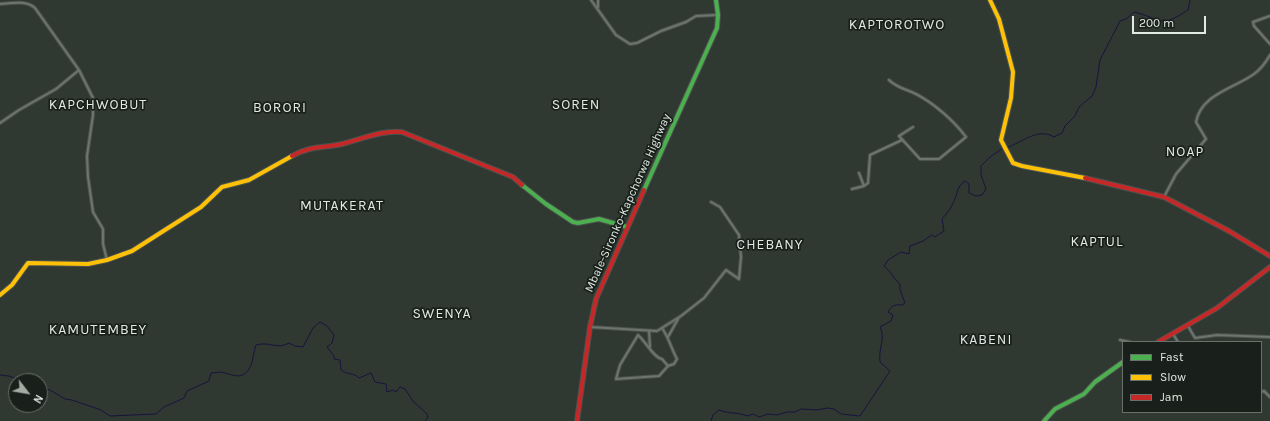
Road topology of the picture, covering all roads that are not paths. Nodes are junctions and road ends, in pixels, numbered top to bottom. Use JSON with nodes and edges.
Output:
{"nodes":[{"id":1,"x":591,"y":0,"type":"edge"},
{"id":2,"x":598,"y":0,"type":"edge"},
{"id":3,"x":716,"y":0,"type":"edge"},
{"id":4,"x":990,"y":0,"type":"edge"},
{"id":5,"x":0,"y":4,"type":"edge"},
{"id":6,"x":598,"y":8,"type":"junction"},
{"id":7,"x":718,"y":15,"type":"junction"},
{"id":8,"x":1270,"y":16,"type":"edge"},
{"id":9,"x":1270,"y":44,"type":"edge"},
{"id":10,"x":1270,"y":55,"type":"edge"},
{"id":11,"x":79,"y":70,"type":"junction"},
{"id":12,"x":889,"y":80,"type":"dead end"},
{"id":13,"x":0,"y":123,"type":"edge"},
{"id":14,"x":913,"y":127,"type":"dead end"},
{"id":15,"x":902,"y":140,"type":"junction"},
{"id":16,"x":859,"y":173,"type":"dead end"},
{"id":17,"x":864,"y":186,"type":"junction"},
{"id":18,"x":852,"y":189,"type":"dead end"},
{"id":19,"x":1164,"y":197,"type":"junction"},
{"id":20,"x":710,"y":202,"type":"dead end"},
{"id":21,"x":627,"y":227,"type":"junction"},
{"id":22,"x":1270,"y":256,"type":"edge"},
{"id":23,"x":107,"y":260,"type":"junction"},
{"id":24,"x":1270,"y":267,"type":"edge"},
{"id":25,"x":0,"y":295,"type":"edge"},
{"id":26,"x":678,"y":318,"type":"junction"},
{"id":27,"x":1188,"y":326,"type":"junction"},
{"id":28,"x":590,"y":327,"type":"junction"},
{"id":29,"x":662,"y":328,"type":"junction"},
{"id":30,"x":649,"y":331,"type":"junction"},
{"id":31,"x":1173,"y":334,"type":"junction"},
{"id":32,"x":668,"y":337,"type":"junction"},
{"id":33,"x":1270,"y":337,"type":"edge"},
{"id":34,"x":1120,"y":340,"type":"dead end"},
{"id":35,"x":1125,"y":341,"type":"edge"},
{"id":36,"x":1160,"y":341,"type":"edge"},
{"id":37,"x":1177,"y":341,"type":"edge"},
{"id":38,"x":650,"y":348,"type":"junction"},
{"id":39,"x":1122,"y":363,"type":"edge"},
{"id":40,"x":668,"y":366,"type":"junction"},
{"id":41,"x":1262,"y":392,"type":"edge"},
{"id":42,"x":1270,"y":397,"type":"edge"},
{"id":43,"x":577,"y":421,"type":"edge"},
{"id":44,"x":1044,"y":421,"type":"edge"}],
"edges":[{"from":1,"to":6,"type":"street"},
{"from":2,"to":6,"type":"street"},
{"from":3,"to":7,"type":"street","name":"Mbale-Sironko-Kapchorwa Highway"},
{"from":4,"to":19,"type":"street"},
{"from":5,"to":11,"type":"street"},
{"from":6,"to":7,"type":"street"},
{"from":7,"to":21,"type":"street","name":"Mbale-Sironko-Kapchorwa Highway"},
{"from":8,"to":9,"type":"street"},
{"from":10,"to":19,"type":"street"},
{"from":11,"to":13,"type":"street"},
{"from":11,"to":23,"type":"street"},
{"from":12,"to":15,"type":"street"},
{"from":14,"to":15,"type":"street"},
{"from":15,"to":17,"type":"street"},
{"from":16,"to":17,"type":"street"},
{"from":17,"to":18,"type":"street"},
{"from":19,"to":22,"type":"street"},
{"from":20,"to":26,"type":"street"},
{"from":21,"to":23,"type":"street"},
{"from":21,"to":28,"type":"street","name":"Mbale-Sironko-Kapchorwa Highway"},
{"from":23,"to":25,"type":"street"},
{"from":24,"to":27,"type":"street"},
{"from":26,"to":29,"type":"street"},
{"from":26,"to":32,"type":"street"},
{"from":27,"to":31,"type":"street"},
{"from":27,"to":33,"type":"street"},
{"from":28,"to":30,"type":"street"},
{"from":28,"to":43,"type":"street","name":"Mbale-Sironko-Kapchorwa Highway"},
{"from":29,"to":30,"type":"street"},
{"from":29,"to":32,"type":"street"},
{"from":30,"to":38,"type":"street"},
{"from":31,"to":36,"type":"street"},
{"from":31,"to":37,"type":"street"},
{"from":32,"to":40,"type":"street"},
{"from":34,"to":35,"type":"street"},
{"from":38,"to":40,"type":"street"},
{"from":38,"to":40,"type":"street"},
{"from":39,"to":44,"type":"street"},
{"from":41,"to":42,"type":"street"}]}
